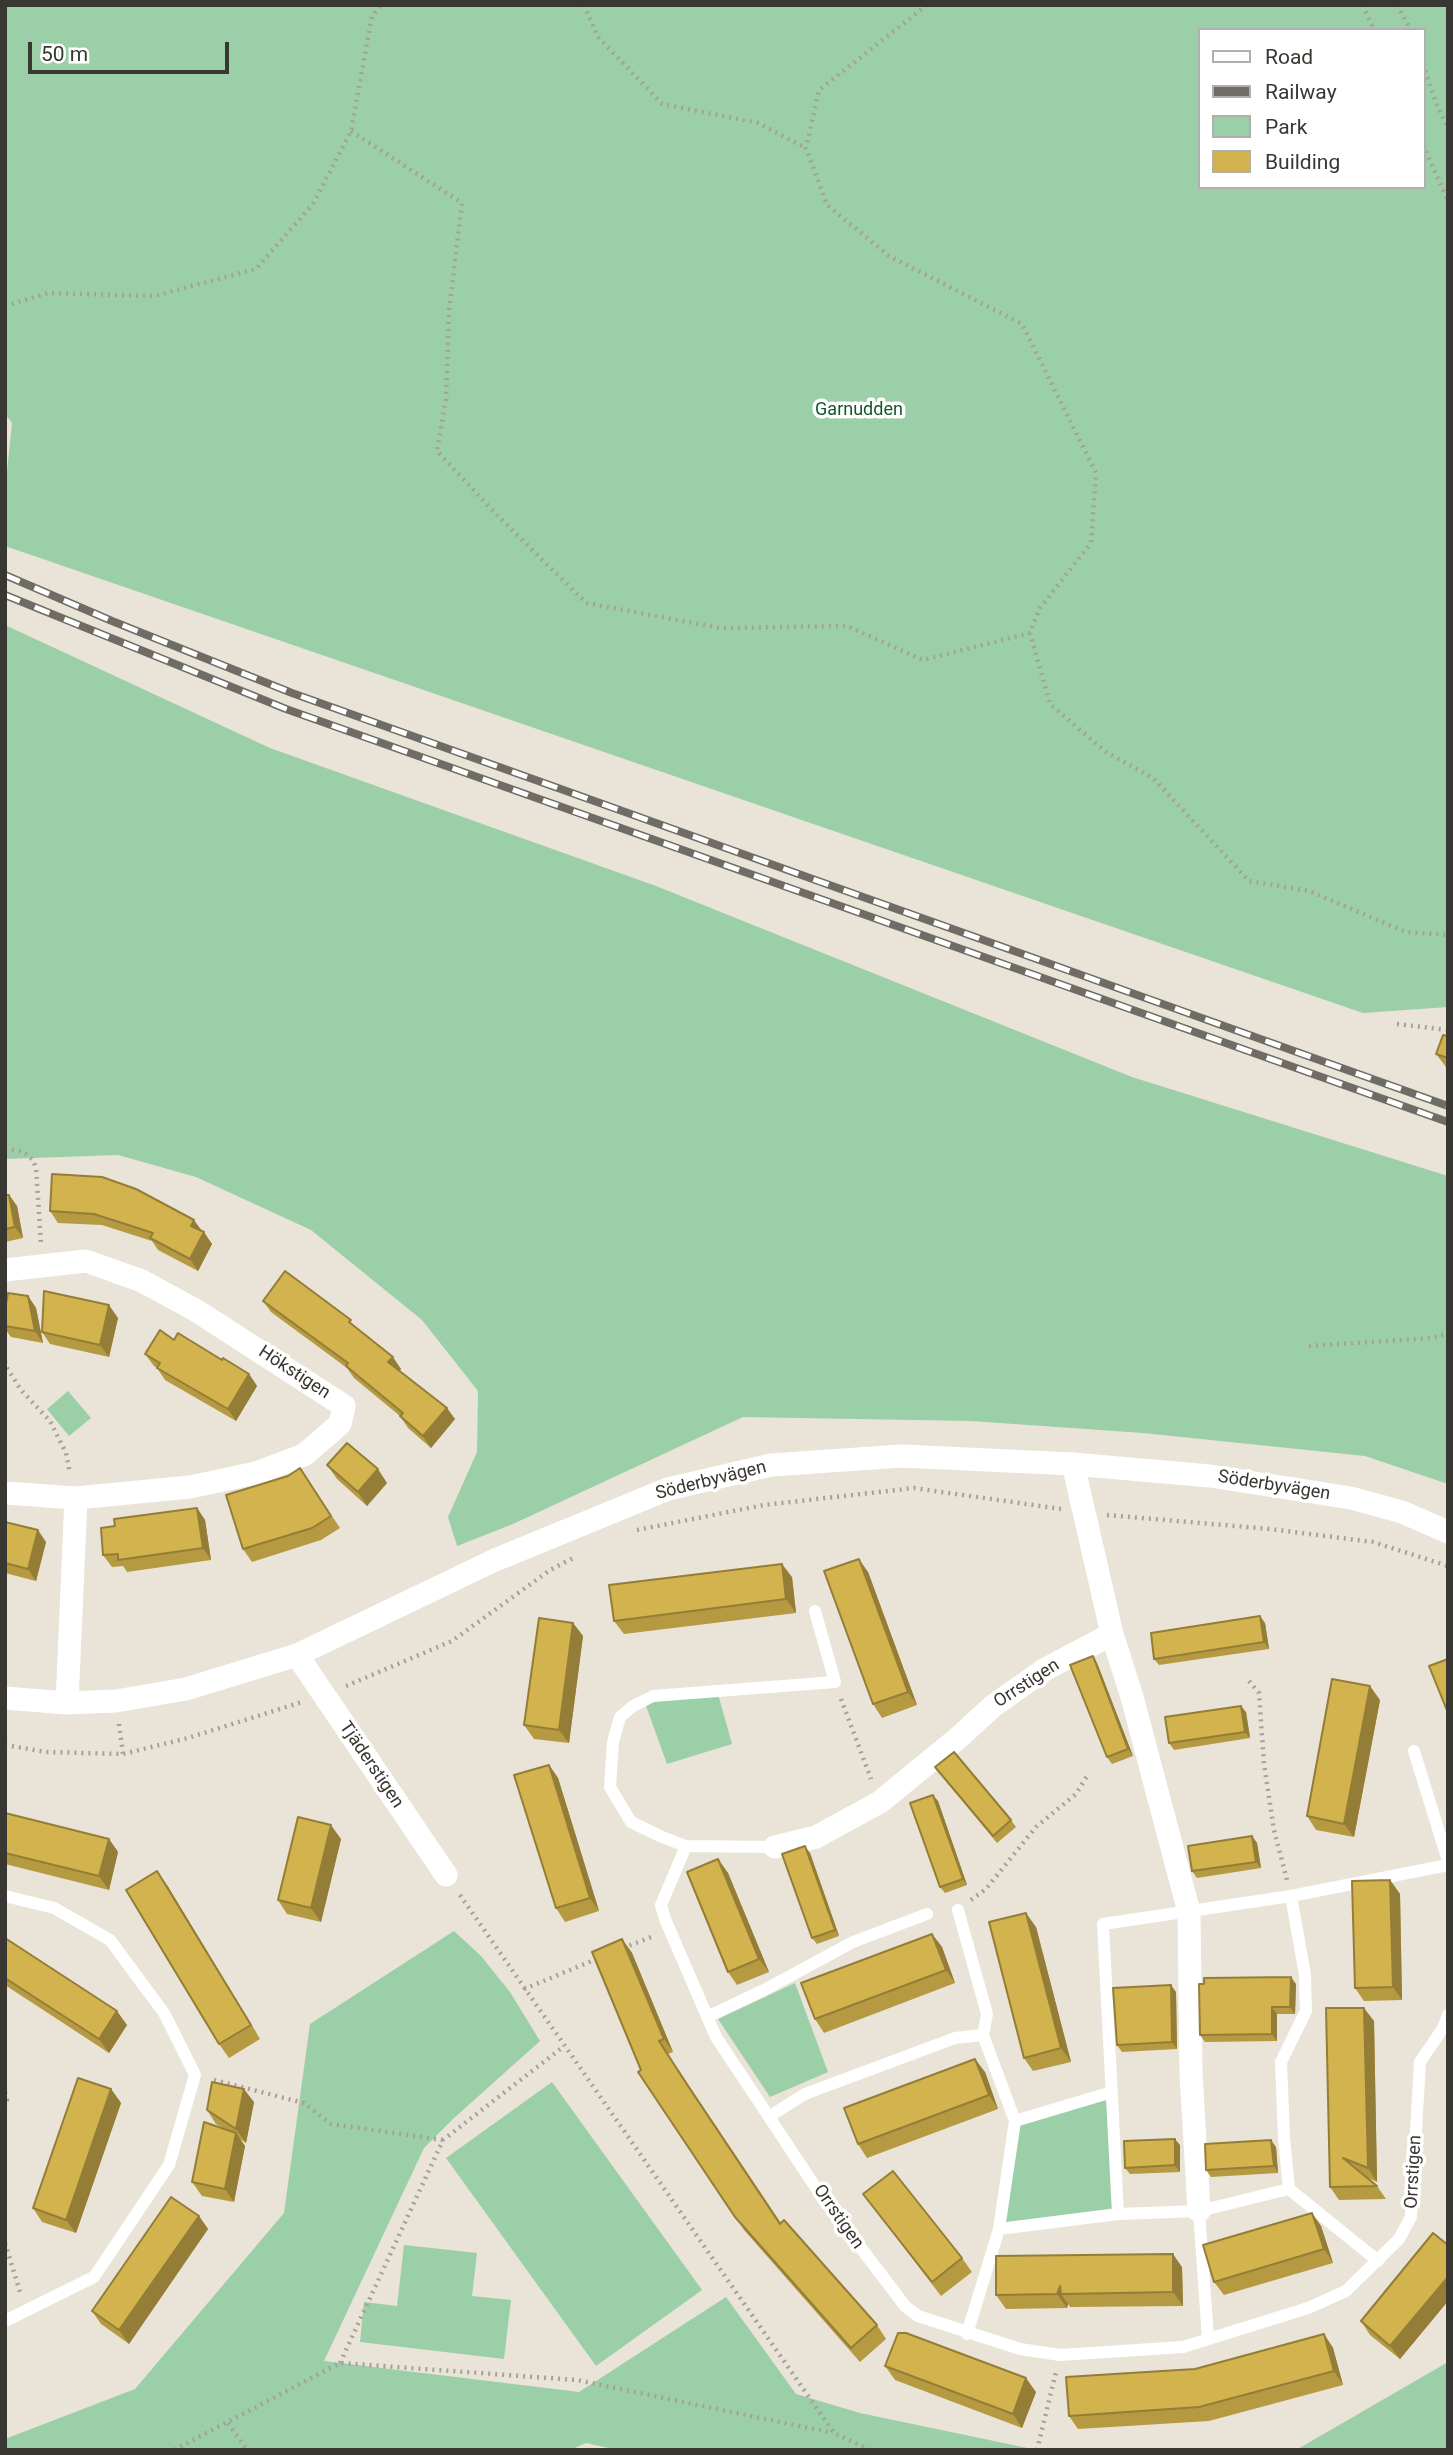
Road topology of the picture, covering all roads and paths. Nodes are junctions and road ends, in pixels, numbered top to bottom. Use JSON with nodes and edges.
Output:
{"nodes":[{"id":1,"x":381,"y":5,"type":"edge"},
{"id":2,"x":584,"y":5,"type":"edge"},
{"id":3,"x":927,"y":5,"type":"edge"},
{"id":4,"x":1363,"y":5,"type":"edge"},
{"id":5,"x":1398,"y":5,"type":"edge"},
{"id":6,"x":1373,"y":28,"type":"edge"},
{"id":7,"x":1410,"y":28,"type":"edge"},
{"id":8,"x":1425,"y":70,"type":"edge"},
{"id":9,"x":1448,"y":128,"type":"edge"},
{"id":10,"x":351,"y":131,"type":"junction"},
{"id":11,"x":806,"y":148,"type":"junction"},
{"id":12,"x":1425,"y":150,"type":"edge"},
{"id":13,"x":1447,"y":199,"type":"edge"},
{"id":14,"x":5,"y":306,"type":"edge"},
{"id":15,"x":1030,"y":633,"type":"junction"},
{"id":16,"x":1448,"y":934,"type":"edge"},
{"id":17,"x":1397,"y":1024,"type":"dead end"},
{"id":18,"x":1448,"y":1030,"type":"edge"},
{"id":19,"x":5,"y":1148,"type":"edge"},
{"id":20,"x":43,"y":1266,"type":"junction"},
{"id":21,"x":5,"y":1270,"type":"edge"},
{"id":22,"x":1448,"y":1333,"type":"edge"},
{"id":23,"x":1309,"y":1346,"type":"dead end"},
{"id":24,"x":5,"y":1361,"type":"edge"},
{"id":25,"x":1073,"y":1464,"type":"junction"},
{"id":26,"x":5,"y":1493,"type":"edge"},
{"id":27,"x":76,"y":1498,"type":"junction"},
{"id":28,"x":1086,"y":1513,"type":"junction"},
{"id":29,"x":630,"y":1532,"type":"dead end"},
{"id":30,"x":1448,"y":1532,"type":"edge"},
{"id":31,"x":583,"y":1552,"type":"dead end"},
{"id":32,"x":1448,"y":1566,"type":"edge"},
{"id":33,"x":815,"y":1611,"type":"dead end"},
{"id":34,"x":1112,"y":1634,"type":"junction"},
{"id":35,"x":297,"y":1655,"type":"junction"},
{"id":36,"x":1249,"y":1681,"type":"dead end"},
{"id":37,"x":835,"y":1682,"type":"junction"},
{"id":38,"x":323,"y":1696,"type":"junction"},
{"id":39,"x":5,"y":1698,"type":"edge"},
{"id":40,"x":68,"y":1703,"type":"junction"},
{"id":41,"x":5,"y":1745,"type":"edge"},
{"id":42,"x":1414,"y":1751,"type":"dead end"},
{"id":43,"x":1087,"y":1776,"type":"dead end"},
{"id":44,"x":880,"y":1802,"type":"junction"},
{"id":45,"x":686,"y":1846,"type":"junction"},
{"id":46,"x":775,"y":1847,"type":"joint"},
{"id":47,"x":1448,"y":1863,"type":"edge"},
{"id":48,"x":446,"y":1875,"type":"joint"},
{"id":49,"x":5,"y":1896,"type":"edge"},
{"id":50,"x":1291,"y":1896,"type":"junction"},
{"id":51,"x":958,"y":1910,"type":"joint"},
{"id":52,"x":1189,"y":1912,"type":"junction"},
{"id":53,"x":927,"y":1914,"type":"dead end"},
{"id":54,"x":675,"y":1940,"type":"junction"},
{"id":55,"x":620,"y":1950,"type":"edge"},
{"id":56,"x":608,"y":1954,"type":"edge"},
{"id":57,"x":524,"y":1989,"type":"junction"},
{"id":58,"x":1448,"y":2015,"type":"edge"},
{"id":59,"x":707,"y":2017,"type":"junction"},
{"id":60,"x":983,"y":2035,"type":"junction"},
{"id":61,"x":563,"y":2047,"type":"junction"},
{"id":62,"x":195,"y":2075,"type":"junction"},
{"id":63,"x":5,"y":2092,"type":"edge"},
{"id":64,"x":1112,"y":2092,"type":"junction"},
{"id":65,"x":5,"y":2106,"type":"edge"},
{"id":66,"x":770,"y":2116,"type":"junction"},
{"id":67,"x":1015,"y":2121,"type":"junction"},
{"id":68,"x":443,"y":2140,"type":"junction"},
{"id":69,"x":1289,"y":2189,"type":"junction"},
{"id":70,"x":1199,"y":2211,"type":"junction"},
{"id":71,"x":1118,"y":2214,"type":"junction"},
{"id":72,"x":999,"y":2230,"type":"junction"},
{"id":73,"x":5,"y":2243,"type":"edge"},
{"id":74,"x":1378,"y":2261,"type":"junction"},
{"id":75,"x":25,"y":2310,"type":"junction"},
{"id":76,"x":5,"y":2320,"type":"edge"},
{"id":77,"x":967,"y":2334,"type":"junction"},
{"id":78,"x":1208,"y":2339,"type":"junction"},
{"id":79,"x":1060,"y":2354,"type":"junction"},
{"id":80,"x":340,"y":2363,"type":"junction"},
{"id":81,"x":228,"y":2423,"type":"junction"},
{"id":82,"x":834,"y":2433,"type":"junction"},
{"id":83,"x":174,"y":2450,"type":"edge"},
{"id":84,"x":247,"y":2450,"type":"edge"},
{"id":85,"x":870,"y":2450,"type":"edge"},
{"id":86,"x":1037,"y":2450,"type":"edge"}],
"edges":[{"from":1,"to":10,"type":"path"},
{"from":2,"to":11,"type":"path"},
{"from":3,"to":11,"type":"path"},
{"from":4,"to":6,"type":"path"},
{"from":5,"to":7,"type":"path"},
{"from":8,"to":9,"type":"path"},
{"from":10,"to":14,"type":"path"},
{"from":10,"to":15,"type":"path"},
{"from":11,"to":15,"type":"path"},
{"from":12,"to":13,"type":"path"},
{"from":15,"to":16,"type":"path"},
{"from":17,"to":18,"type":"path"},
{"from":19,"to":20,"type":"path"},
{"from":20,"to":21,"type":"street","name":"Hökstigen"},
{"from":20,"to":27,"type":"street","name":"Hökstigen"},
{"from":22,"to":23,"type":"path"},
{"from":24,"to":27,"type":"path"},
{"from":25,"to":28,"type":"street"},
{"from":25,"to":30,"type":"street","name":"Söderbyvägen"},
{"from":25,"to":35,"type":"street","name":"Söderbyvägen"},
{"from":26,"to":27,"type":"street","name":"Hökstigen"},
{"from":27,"to":40,"type":"street"},
{"from":28,"to":29,"type":"path"},
{"from":28,"to":32,"type":"path"},
{"from":28,"to":34,"type":"street"},
{"from":31,"to":38,"type":"path"},
{"from":33,"to":37,"type":"lane"},
{"from":34,"to":44,"type":"street","name":"Orrstigen"},
{"from":34,"to":52,"type":"street"},
{"from":35,"to":38,"type":"street","name":"Tjäderstigen"},
{"from":35,"to":40,"type":"street","name":"Söderbyvägen"},
{"from":36,"to":50,"type":"path"},
{"from":37,"to":44,"type":"path"},
{"from":37,"to":45,"type":"lane","name":"Orrstigen"},
{"from":38,"to":41,"type":"path"},
{"from":38,"to":48,"type":"street","name":"Tjäderstigen"},
{"from":39,"to":40,"type":"street","name":"Söderbyvägen"},
{"from":42,"to":47,"type":"lane"},
{"from":43,"to":51,"type":"path"},
{"from":44,"to":46,"type":"street","name":"Orrstigen"},
{"from":45,"to":46,"type":"lane","name":"Orrstigen"},
{"from":45,"to":54,"type":"lane","name":"Orrstigen"},
{"from":47,"to":50,"type":"lane"},
{"from":48,"to":57,"type":"path"},
{"from":49,"to":62,"type":"lane"},
{"from":50,"to":52,"type":"lane"},
{"from":50,"to":69,"type":"lane"},
{"from":51,"to":60,"type":"lane"},
{"from":52,"to":64,"type":"lane"},
{"from":52,"to":70,"type":"street"},
{"from":53,"to":59,"type":"lane"},
{"from":54,"to":55,"type":"path"},
{"from":54,"to":59,"type":"lane","name":"Orrstigen"},
{"from":56,"to":57,"type":"path"},
{"from":57,"to":61,"type":"path"},
{"from":58,"to":74,"type":"lane","name":"Orrstigen"},
{"from":59,"to":66,"type":"lane","name":"Orrstigen"},
{"from":60,"to":66,"type":"lane"},
{"from":60,"to":67,"type":"lane"},
{"from":61,"to":68,"type":"path"},
{"from":61,"to":82,"type":"path"},
{"from":62,"to":68,"type":"path"},
{"from":62,"to":75,"type":"lane"},
{"from":63,"to":65,"type":"path"},
{"from":64,"to":67,"type":"lane"},
{"from":64,"to":71,"type":"lane"},
{"from":66,"to":77,"type":"lane","name":"Orrstigen"},
{"from":67,"to":72,"type":"lane"},
{"from":68,"to":80,"type":"path"},
{"from":69,"to":70,"type":"lane"},
{"from":69,"to":74,"type":"lane"},
{"from":70,"to":71,"type":"lane"},
{"from":70,"to":78,"type":"lane"},
{"from":71,"to":72,"type":"lane"},
{"from":72,"to":77,"type":"lane"},
{"from":73,"to":75,"type":"path"},
{"from":74,"to":78,"type":"lane","name":"Orrstigen"},
{"from":75,"to":76,"type":"lane"},
{"from":77,"to":79,"type":"lane","name":"Orrstigen"},
{"from":78,"to":79,"type":"lane","name":"Orrstigen"},
{"from":79,"to":86,"type":"path"},
{"from":80,"to":81,"type":"path"},
{"from":80,"to":82,"type":"path"},
{"from":81,"to":83,"type":"path"},
{"from":81,"to":84,"type":"path"},
{"from":82,"to":85,"type":"path"}]}
